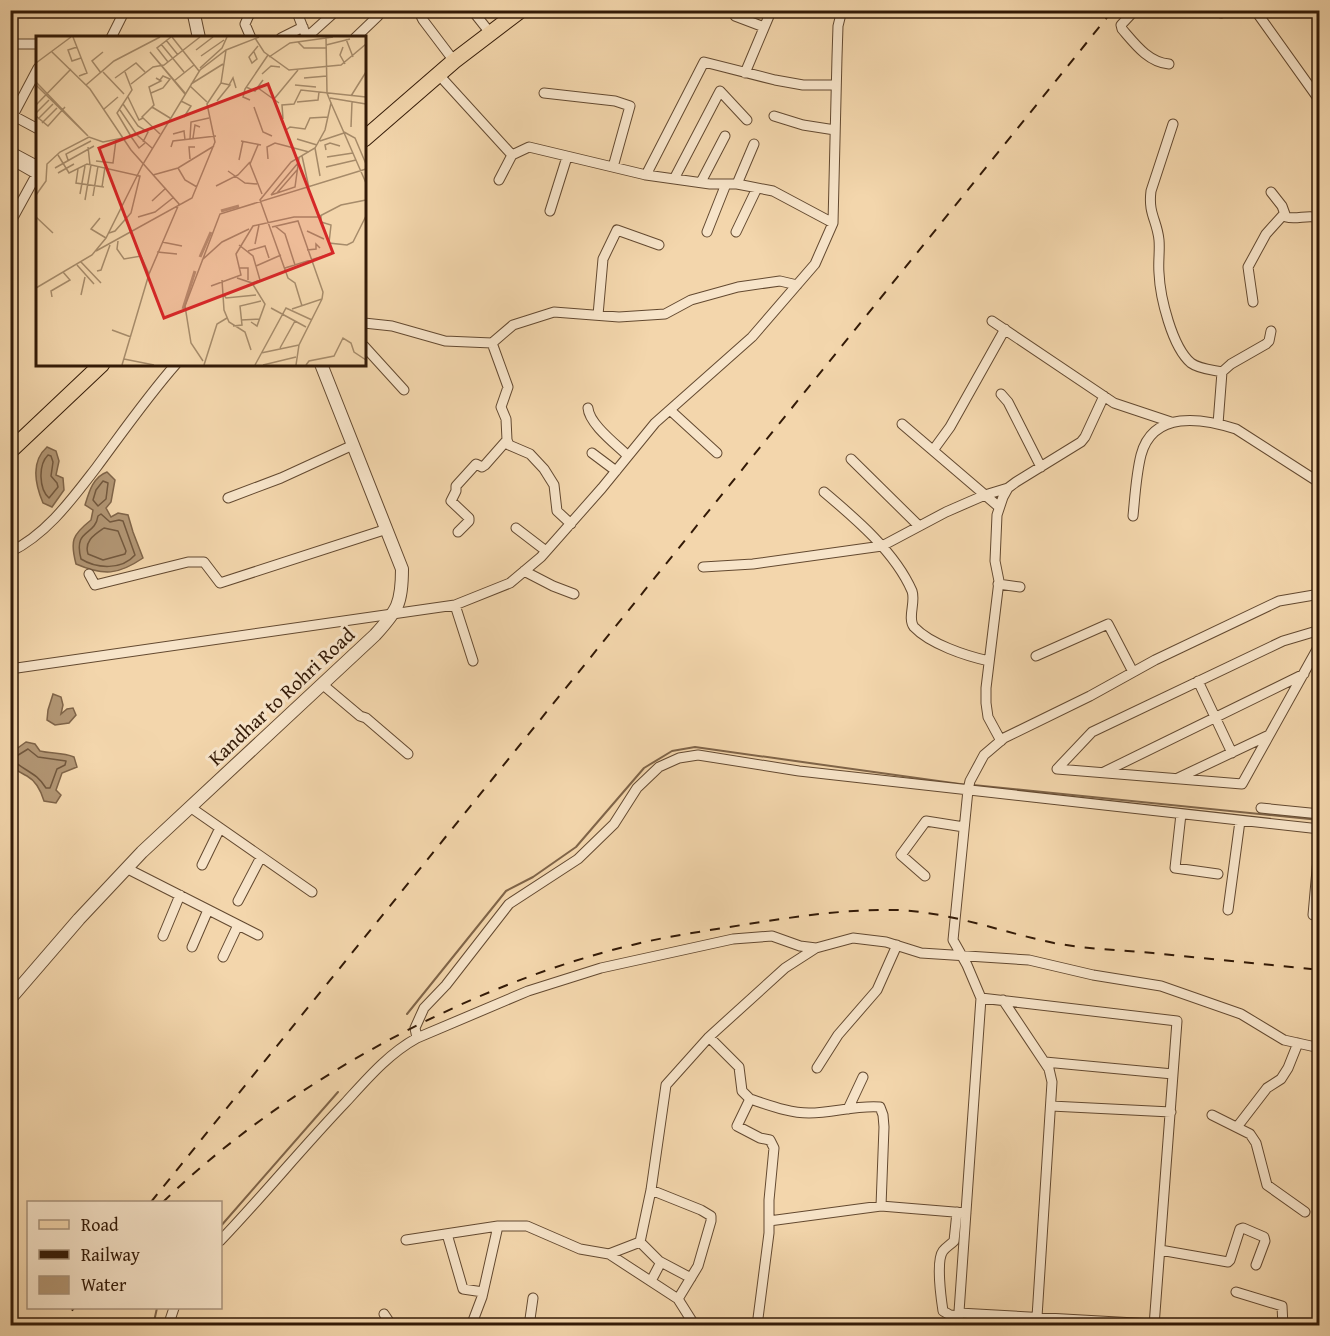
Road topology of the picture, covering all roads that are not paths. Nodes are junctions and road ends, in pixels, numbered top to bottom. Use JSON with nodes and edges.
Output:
{"nodes":[{"id":1,"x":125,"y":10,"type":"edge"},
{"id":2,"x":194,"y":10,"type":"edge"},
{"id":3,"x":296,"y":10,"type":"edge"},
{"id":4,"x":337,"y":10,"type":"edge"},
{"id":5,"x":374,"y":10,"type":"edge"},
{"id":6,"x":418,"y":10,"type":"edge"},
{"id":7,"x":472,"y":10,"type":"edge"},
{"id":8,"x":521,"y":10,"type":"edge"},
{"id":9,"x":842,"y":10,"type":"edge"},
{"id":10,"x":1135,"y":10,"type":"edge"},
{"id":11,"x":1216,"y":10,"type":"edge"},
{"id":12,"x":1227,"y":10,"type":"edge"},
{"id":13,"x":1255,"y":10,"type":"edge"},
{"id":14,"x":255,"y":11,"type":"edge"},
{"id":15,"x":735,"y":16,"type":"dead end"},
{"id":16,"x":769,"y":16,"type":"dead end"},
{"id":17,"x":764,"y":27,"type":"junction"},
{"id":18,"x":306,"y":34,"type":"edge"},
{"id":19,"x":490,"y":34,"type":"junction"},
{"id":20,"x":112,"y":36,"type":"edge"},
{"id":21,"x":199,"y":36,"type":"edge"},
{"id":22,"x":250,"y":36,"type":"edge"},
{"id":23,"x":357,"y":36,"type":"edge"},
{"id":24,"x":10,"y":44,"type":"edge"},
{"id":25,"x":36,"y":44,"type":"edge"},
{"id":26,"x":454,"y":61,"type":"junction"},
{"id":27,"x":1169,"y":64,"type":"dead end"},
{"id":28,"x":36,"y":72,"type":"edge"},
{"id":29,"x":745,"y":73,"type":"junction"},
{"id":30,"x":439,"y":75,"type":"junction"},
{"id":31,"x":836,"y":85,"type":"junction"},
{"id":32,"x":544,"y":93,"type":"dead end"},
{"id":33,"x":1320,"y":101,"type":"edge"},
{"id":34,"x":774,"y":116,"type":"dead end"},
{"id":35,"x":11,"y":117,"type":"edge"},
{"id":36,"x":747,"y":120,"type":"dead end"},
{"id":37,"x":1173,"y":124,"type":"dead end"},
{"id":38,"x":36,"y":128,"type":"edge"},
{"id":39,"x":835,"y":130,"type":"junction"},
{"id":40,"x":366,"y":136,"type":"edge"},
{"id":41,"x":725,"y":136,"type":"dead end"},
{"id":42,"x":754,"y":144,"type":"dead end"},
{"id":43,"x":10,"y":151,"type":"edge"},
{"id":44,"x":512,"y":155,"type":"junction"},
{"id":45,"x":567,"y":157,"type":"junction"},
{"id":46,"x":10,"y":159,"type":"edge"},
{"id":47,"x":613,"y":167,"type":"junction"},
{"id":48,"x":36,"y":171,"type":"edge"},
{"id":49,"x":36,"y":172,"type":"edge"},
{"id":50,"x":36,"y":174,"type":"edge"},
{"id":51,"x":646,"y":176,"type":"junction"},
{"id":52,"x":674,"y":179,"type":"junction"},
{"id":53,"x":499,"y":180,"type":"dead end"},
{"id":54,"x":701,"y":182,"type":"junction"},
{"id":55,"x":737,"y":183,"type":"junction"},
{"id":56,"x":726,"y":184,"type":"junction"},
{"id":57,"x":757,"y":188,"type":"junction"},
{"id":58,"x":1271,"y":192,"type":"dead end"},
{"id":59,"x":550,"y":211,"type":"dead end"},
{"id":60,"x":1284,"y":214,"type":"junction"},
{"id":61,"x":1320,"y":218,"type":"edge"},
{"id":62,"x":10,"y":223,"type":"edge"},
{"id":63,"x":833,"y":223,"type":"junction"},
{"id":64,"x":707,"y":232,"type":"dead end"},
{"id":65,"x":736,"y":232,"type":"dead end"},
{"id":66,"x":659,"y":245,"type":"dead end"},
{"id":67,"x":797,"y":285,"type":"junction"},
{"id":68,"x":1253,"y":302,"type":"dead end"},
{"id":69,"x":598,"y":315,"type":"junction"},
{"id":70,"x":992,"y":321,"type":"dead end"},
{"id":71,"x":366,"y":323,"type":"edge"},
{"id":72,"x":1005,"y":329,"type":"junction"},
{"id":73,"x":1271,"y":331,"type":"dead end"},
{"id":74,"x":492,"y":343,"type":"junction"},
{"id":75,"x":366,"y":348,"type":"edge"},
{"id":76,"x":100,"y":366,"type":"edge"},
{"id":77,"x":174,"y":366,"type":"edge"},
{"id":78,"x":322,"y":366,"type":"edge"},
{"id":79,"x":1222,"y":372,"type":"junction"},
{"id":80,"x":404,"y":390,"type":"dead end"},
{"id":81,"x":1001,"y":394,"type":"dead end"},
{"id":82,"x":1104,"y":396,"type":"junction"},
{"id":83,"x":588,"y":408,"type":"dead end"},
{"id":84,"x":670,"y":410,"type":"junction"},
{"id":85,"x":1171,"y":422,"type":"junction"},
{"id":86,"x":902,"y":424,"type":"dead end"},
{"id":87,"x":1218,"y":424,"type":"junction"},
{"id":88,"x":507,"y":440,"type":"junction"},
{"id":89,"x":353,"y":445,"type":"junction"},
{"id":90,"x":934,"y":449,"type":"junction"},
{"id":91,"x":10,"y":451,"type":"edge"},
{"id":92,"x":592,"y":453,"type":"dead end"},
{"id":93,"x":717,"y":453,"type":"dead end"},
{"id":94,"x":628,"y":456,"type":"junction"},
{"id":95,"x":851,"y":459,"type":"dead end"},
{"id":96,"x":1041,"y":467,"type":"junction"},
{"id":97,"x":616,"y":471,"type":"junction"},
{"id":98,"x":1320,"y":483,"type":"edge"},
{"id":99,"x":1008,"y":488,"type":"junction"},
{"id":100,"x":824,"y":492,"type":"dead end"},
{"id":101,"x":985,"y":495,"type":"junction"},
{"id":102,"x":228,"y":498,"type":"dead end"},
{"id":103,"x":999,"y":507,"type":"junction"},
{"id":104,"x":1133,"y":516,"type":"dead end"},
{"id":105,"x":571,"y":524,"type":"junction"},
{"id":106,"x":919,"y":526,"type":"junction"},
{"id":107,"x":516,"y":528,"type":"dead end"},
{"id":108,"x":387,"y":529,"type":"junction"},
{"id":109,"x":458,"y":532,"type":"dead end"},
{"id":110,"x":882,"y":546,"type":"junction"},
{"id":111,"x":546,"y":551,"type":"junction"},
{"id":112,"x":10,"y":552,"type":"edge"},
{"id":113,"x":703,"y":567,"type":"dead end"},
{"id":114,"x":524,"y":571,"type":"junction"},
{"id":115,"x":89,"y":574,"type":"dead end"},
{"id":116,"x":998,"y":584,"type":"junction"},
{"id":117,"x":1020,"y":587,"type":"dead end"},
{"id":118,"x":574,"y":594,"type":"dead end"},
{"id":119,"x":1320,"y":594,"type":"edge"},
{"id":120,"x":455,"y":605,"type":"junction"},
{"id":121,"x":394,"y":615,"type":"junction"},
{"id":122,"x":1320,"y":630,"type":"edge"},
{"id":123,"x":1320,"y":644,"type":"edge"},
{"id":124,"x":1036,"y":656,"type":"dead end"},
{"id":125,"x":473,"y":661,"type":"dead end"},
{"id":126,"x":988,"y":662,"type":"junction"},
{"id":127,"x":10,"y":669,"type":"edge"},
{"id":128,"x":1133,"y":672,"type":"junction"},
{"id":129,"x":1304,"y":674,"type":"junction"},
{"id":130,"x":1198,"y":681,"type":"junction"},
{"id":131,"x":322,"y":684,"type":"junction"},
{"id":132,"x":1216,"y":717,"type":"junction"},
{"id":133,"x":1269,"y":735,"type":"junction"},
{"id":134,"x":1001,"y":741,"type":"junction"},
{"id":135,"x":1232,"y":753,"type":"junction"},
{"id":136,"x":408,"y":754,"type":"dead end"},
{"id":137,"x":1102,"y":773,"type":"junction"},
{"id":138,"x":1176,"y":778,"type":"junction"},
{"id":139,"x":969,"y":786,"type":"junction"},
{"id":140,"x":190,"y":807,"type":"junction"},
{"id":141,"x":1261,"y":808,"type":"dead end"},
{"id":142,"x":1181,"y":814,"type":"junction"},
{"id":143,"x":1320,"y":814,"type":"edge"},
{"id":144,"x":1240,"y":821,"type":"junction"},
{"id":145,"x":964,"y":827,"type":"junction"},
{"id":146,"x":220,"y":828,"type":"junction"},
{"id":147,"x":1320,"y":829,"type":"edge"},
{"id":148,"x":1320,"y":836,"type":"edge"},
{"id":149,"x":261,"y":857,"type":"junction"},
{"id":150,"x":10,"y":862,"type":"edge"},
{"id":151,"x":202,"y":865,"type":"dead end"},
{"id":152,"x":126,"y":868,"type":"junction"},
{"id":153,"x":1218,"y":874,"type":"dead end"},
{"id":154,"x":925,"y":876,"type":"dead end"},
{"id":155,"x":10,"y":878,"type":"edge"},
{"id":156,"x":312,"y":892,"type":"dead end"},
{"id":157,"x":180,"y":895,"type":"junction"},
{"id":158,"x":238,"y":901,"type":"dead end"},
{"id":159,"x":208,"y":910,"type":"junction"},
{"id":160,"x":1228,"y":910,"type":"dead end"},
{"id":161,"x":1313,"y":915,"type":"dead end"},
{"id":162,"x":238,"y":925,"type":"junction"},
{"id":163,"x":258,"y":935,"type":"dead end"},
{"id":164,"x":163,"y":936,"type":"dead end"},
{"id":165,"x":897,"y":945,"type":"junction"},
{"id":166,"x":192,"y":947,"type":"dead end"},
{"id":167,"x":816,"y":948,"type":"junction"},
{"id":168,"x":962,"y":956,"type":"junction"},
{"id":169,"x":223,"y":957,"type":"dead end"},
{"id":170,"x":12,"y":994,"type":"edge"},
{"id":171,"x":981,"y":998,"type":"junction"},
{"id":172,"x":1003,"y":1000,"type":"junction"},
{"id":173,"x":709,"y":1037,"type":"junction"},
{"id":174,"x":417,"y":1038,"type":"junction"},
{"id":175,"x":1298,"y":1043,"type":"junction"},
{"id":176,"x":1320,"y":1048,"type":"edge"},
{"id":177,"x":1045,"y":1062,"type":"junction"},
{"id":178,"x":818,"y":1068,"type":"dead end"},
{"id":179,"x":1173,"y":1074,"type":"junction"},
{"id":180,"x":863,"y":1077,"type":"dead end"},
{"id":181,"x":750,"y":1099,"type":"junction"},
{"id":182,"x":1051,"y":1106,"type":"junction"},
{"id":183,"x":848,"y":1109,"type":"junction"},
{"id":184,"x":1171,"y":1112,"type":"junction"},
{"id":185,"x":1212,"y":1115,"type":"dead end"},
{"id":186,"x":1237,"y":1127,"type":"junction"},
{"id":187,"x":651,"y":1190,"type":"junction"},
{"id":188,"x":881,"y":1206,"type":"junction"},
{"id":189,"x":961,"y":1212,"type":"junction"},
{"id":190,"x":1305,"y":1212,"type":"dead end"},
{"id":191,"x":769,"y":1221,"type":"junction"},
{"id":192,"x":498,"y":1226,"type":"junction"},
{"id":193,"x":447,"y":1234,"type":"junction"},
{"id":194,"x":222,"y":1239,"type":"edge"},
{"id":195,"x":406,"y":1240,"type":"dead end"},
{"id":196,"x":640,"y":1242,"type":"junction"},
{"id":197,"x":1160,"y":1250,"type":"junction"},
{"id":198,"x":609,"y":1254,"type":"junction"},
{"id":199,"x":661,"y":1262,"type":"junction"},
{"id":200,"x":1256,"y":1265,"type":"dead end"},
{"id":201,"x":691,"y":1278,"type":"junction"},
{"id":202,"x":651,"y":1281,"type":"junction"},
{"id":203,"x":483,"y":1292,"type":"junction"},
{"id":204,"x":1236,"y":1292,"type":"dead end"},
{"id":205,"x":533,"y":1298,"type":"dead end"},
{"id":206,"x":678,"y":1299,"type":"junction"},
{"id":207,"x":174,"y":1309,"type":"edge"},
{"id":208,"x":384,"y":1314,"type":"dead end"},
{"id":209,"x":1036,"y":1317,"type":"junction"},
{"id":210,"x":959,"y":1318,"type":"edge"},
{"id":211,"x":1154,"y":1324,"type":"edge"},
{"id":212,"x":168,"y":1326,"type":"edge"},
{"id":213,"x":392,"y":1326,"type":"edge"},
{"id":214,"x":471,"y":1326,"type":"edge"},
{"id":215,"x":528,"y":1326,"type":"edge"},
{"id":216,"x":695,"y":1326,"type":"edge"},
{"id":217,"x":757,"y":1326,"type":"edge"},
{"id":218,"x":1188,"y":1326,"type":"edge"},
{"id":219,"x":1283,"y":1326,"type":"edge"}],
"edges":[{"from":1,"to":20,"type":"street"},
{"from":2,"to":21,"type":"street"},
{"from":3,"to":18,"type":"street"},
{"from":4,"to":18,"type":"street"},
{"from":5,"to":23,"type":"street"},
{"from":6,"to":26,"type":"street"},
{"from":7,"to":19,"type":"street"},
{"from":8,"to":19,"type":"main road"},
{"from":9,"to":31,"type":"street"},
{"from":10,"to":27,"type":"street"},
{"from":11,"to":12,"type":"street"},
{"from":13,"to":33,"type":"street"},
{"from":14,"to":22,"type":"street"},
{"from":15,"to":17,"type":"street"},
{"from":16,"to":17,"type":"street"},
{"from":17,"to":29,"type":"street"},
{"from":19,"to":26,"type":"main road"},
{"from":24,"to":25,"type":"street"},
{"from":26,"to":30,"type":"main road"},
{"from":28,"to":35,"type":"street"},
{"from":29,"to":31,"type":"street"},
{"from":29,"to":51,"type":"street"},
{"from":30,"to":40,"type":"main road"},
{"from":30,"to":44,"type":"street"},
{"from":31,"to":39,"type":"street"},
{"from":32,"to":47,"type":"street"},
{"from":34,"to":39,"type":"street"},
{"from":35,"to":38,"type":"street"},
{"from":36,"to":52,"type":"street"},
{"from":37,"to":79,"type":"street"},
{"from":39,"to":63,"type":"street"},
{"from":41,"to":54,"type":"street"},
{"from":42,"to":55,"type":"street"},
{"from":43,"to":48,"type":"street"},
{"from":44,"to":45,"type":"street"},
{"from":44,"to":53,"type":"street"},
{"from":45,"to":47,"type":"street"},
{"from":45,"to":59,"type":"street"},
{"from":46,"to":49,"type":"street"},
{"from":47,"to":51,"type":"street"},
{"from":50,"to":62,"type":"street"},
{"from":51,"to":52,"type":"street"},
{"from":52,"to":54,"type":"street"},
{"from":54,"to":56,"type":"street"},
{"from":55,"to":56,"type":"street"},
{"from":55,"to":57,"type":"street"},
{"from":56,"to":64,"type":"street"},
{"from":57,"to":63,"type":"street"},
{"from":57,"to":65,"type":"street"},
{"from":58,"to":60,"type":"street"},
{"from":60,"to":61,"type":"street"},
{"from":60,"to":68,"type":"street"},
{"from":63,"to":67,"type":"street"},
{"from":66,"to":69,"type":"street"},
{"from":67,"to":69,"type":"street"},
{"from":67,"to":84,"type":"street"},
{"from":69,"to":74,"type":"street"},
{"from":70,"to":72,"type":"street"},
{"from":71,"to":74,"type":"street"},
{"from":72,"to":82,"type":"street"},
{"from":72,"to":90,"type":"street"},
{"from":73,"to":79,"type":"street"},
{"from":74,"to":88,"type":"street"},
{"from":75,"to":80,"type":"street"},
{"from":76,"to":91,"type":"main road"},
{"from":77,"to":112,"type":"street"},
{"from":78,"to":89,"type":"street"},
{"from":79,"to":87,"type":"street"},
{"from":81,"to":96,"type":"street"},
{"from":82,"to":85,"type":"street"},
{"from":82,"to":96,"type":"street"},
{"from":83,"to":94,"type":"street"},
{"from":84,"to":93,"type":"street"},
{"from":84,"to":94,"type":"street"},
{"from":85,"to":87,"type":"street"},
{"from":85,"to":104,"type":"street"},
{"from":86,"to":90,"type":"street"},
{"from":87,"to":98,"type":"street"},
{"from":88,"to":105,"type":"street"},
{"from":88,"to":109,"type":"street"},
{"from":89,"to":102,"type":"street"},
{"from":89,"to":108,"type":"street"},
{"from":90,"to":101,"type":"street"},
{"from":92,"to":97,"type":"street"},
{"from":94,"to":97,"type":"street"},
{"from":95,"to":106,"type":"street"},
{"from":96,"to":99,"type":"street"},
{"from":97,"to":105,"type":"street"},
{"from":99,"to":101,"type":"street"},
{"from":99,"to":103,"type":"street"},
{"from":100,"to":110,"type":"street"},
{"from":101,"to":103,"type":"street"},
{"from":101,"to":106,"type":"street"},
{"from":103,"to":116,"type":"street"},
{"from":105,"to":111,"type":"street"},
{"from":106,"to":110,"type":"street"},
{"from":107,"to":111,"type":"street"},
{"from":108,"to":115,"type":"street"},
{"from":108,"to":121,"type":"street"},
{"from":110,"to":113,"type":"street"},
{"from":110,"to":126,"type":"street"},
{"from":111,"to":114,"type":"street"},
{"from":114,"to":118,"type":"street"},
{"from":114,"to":120,"type":"street"},
{"from":116,"to":117,"type":"street"},
{"from":116,"to":126,"type":"street"},
{"from":119,"to":128,"type":"street"},
{"from":120,"to":121,"type":"street"},
{"from":120,"to":125,"type":"street"},
{"from":121,"to":127,"type":"street"},
{"from":121,"to":131,"type":"street","name":"Kandhar to Rohri Road"},
{"from":122,"to":130,"type":"street"},
{"from":123,"to":129,"type":"street"},
{"from":124,"to":128,"type":"street"},
{"from":126,"to":134,"type":"street"},
{"from":128,"to":134,"type":"street"},
{"from":129,"to":132,"type":"street"},
{"from":129,"to":133,"type":"street"},
{"from":130,"to":132,"type":"street"},
{"from":130,"to":137,"type":"street"},
{"from":131,"to":136,"type":"street"},
{"from":131,"to":140,"type":"street","name":"Kandhar to Rohri Road"},
{"from":132,"to":135,"type":"street"},
{"from":132,"to":137,"type":"street"},
{"from":133,"to":135,"type":"street"},
{"from":133,"to":138,"type":"street"},
{"from":134,"to":139,"type":"street"},
{"from":135,"to":138,"type":"street"},
{"from":137,"to":138,"type":"street"},
{"from":139,"to":142,"type":"street"},
{"from":139,"to":145,"type":"street"},
{"from":139,"to":174,"type":"street"},
{"from":140,"to":146,"type":"street"},
{"from":140,"to":152,"type":"street","name":"Kandhar to Rohri Road"},
{"from":141,"to":143,"type":"street"},
{"from":142,"to":144,"type":"street"},
{"from":142,"to":153,"type":"street"},
{"from":144,"to":147,"type":"street"},
{"from":144,"to":160,"type":"street"},
{"from":145,"to":154,"type":"street"},
{"from":145,"to":168,"type":"street"},
{"from":146,"to":149,"type":"street"},
{"from":146,"to":151,"type":"street"},
{"from":148,"to":161,"type":"street"},
{"from":149,"to":156,"type":"street"},
{"from":149,"to":158,"type":"street"},
{"from":150,"to":155,"type":"street"},
{"from":152,"to":157,"type":"street"},
{"from":152,"to":170,"type":"street","name":"Kandhar to Rohri Road"},
{"from":157,"to":159,"type":"street"},
{"from":157,"to":164,"type":"street"},
{"from":159,"to":162,"type":"street"},
{"from":159,"to":166,"type":"street"},
{"from":162,"to":163,"type":"street"},
{"from":162,"to":169,"type":"street"},
{"from":165,"to":167,"type":"street"},
{"from":165,"to":168,"type":"street"},
{"from":165,"to":178,"type":"street"},
{"from":167,"to":173,"type":"street"},
{"from":167,"to":174,"type":"street"},
{"from":168,"to":171,"type":"street"},
{"from":168,"to":175,"type":"street"},
{"from":171,"to":172,"type":"street"},
{"from":171,"to":189,"type":"street"},
{"from":172,"to":177,"type":"street"},
{"from":172,"to":179,"type":"street"},
{"from":173,"to":181,"type":"street"},
{"from":173,"to":187,"type":"street"},
{"from":174,"to":194,"type":"street"},
{"from":175,"to":176,"type":"street"},
{"from":175,"to":186,"type":"street"},
{"from":177,"to":179,"type":"street"},
{"from":177,"to":182,"type":"street"},
{"from":179,"to":184,"type":"street"},
{"from":180,"to":183,"type":"street"},
{"from":181,"to":183,"type":"street"},
{"from":181,"to":191,"type":"street"},
{"from":182,"to":184,"type":"street"},
{"from":182,"to":209,"type":"street"},
{"from":183,"to":188,"type":"street"},
{"from":184,"to":197,"type":"street"},
{"from":185,"to":186,"type":"street"},
{"from":186,"to":190,"type":"street"},
{"from":187,"to":196,"type":"street"},
{"from":187,"to":201,"type":"street"},
{"from":188,"to":189,"type":"street"},
{"from":188,"to":191,"type":"street"},
{"from":189,"to":210,"type":"street"},
{"from":189,"to":210,"type":"street"},
{"from":191,"to":217,"type":"street"},
{"from":192,"to":193,"type":"street"},
{"from":192,"to":198,"type":"street"},
{"from":192,"to":203,"type":"street"},
{"from":193,"to":195,"type":"street"},
{"from":193,"to":203,"type":"street"},
{"from":196,"to":198,"type":"street"},
{"from":196,"to":199,"type":"street"},
{"from":197,"to":200,"type":"street"},
{"from":197,"to":211,"type":"street"},
{"from":198,"to":202,"type":"street"},
{"from":199,"to":201,"type":"street"},
{"from":199,"to":202,"type":"street"},
{"from":201,"to":206,"type":"street"},
{"from":202,"to":206,"type":"street"},
{"from":203,"to":214,"type":"street"},
{"from":204,"to":219,"type":"street"},
{"from":205,"to":215,"type":"street"},
{"from":206,"to":216,"type":"street"},
{"from":207,"to":212,"type":"street"},
{"from":208,"to":213,"type":"street"},
{"from":209,"to":210,"type":"street"},
{"from":209,"to":211,"type":"street"},
{"from":211,"to":218,"type":"street"}]}
